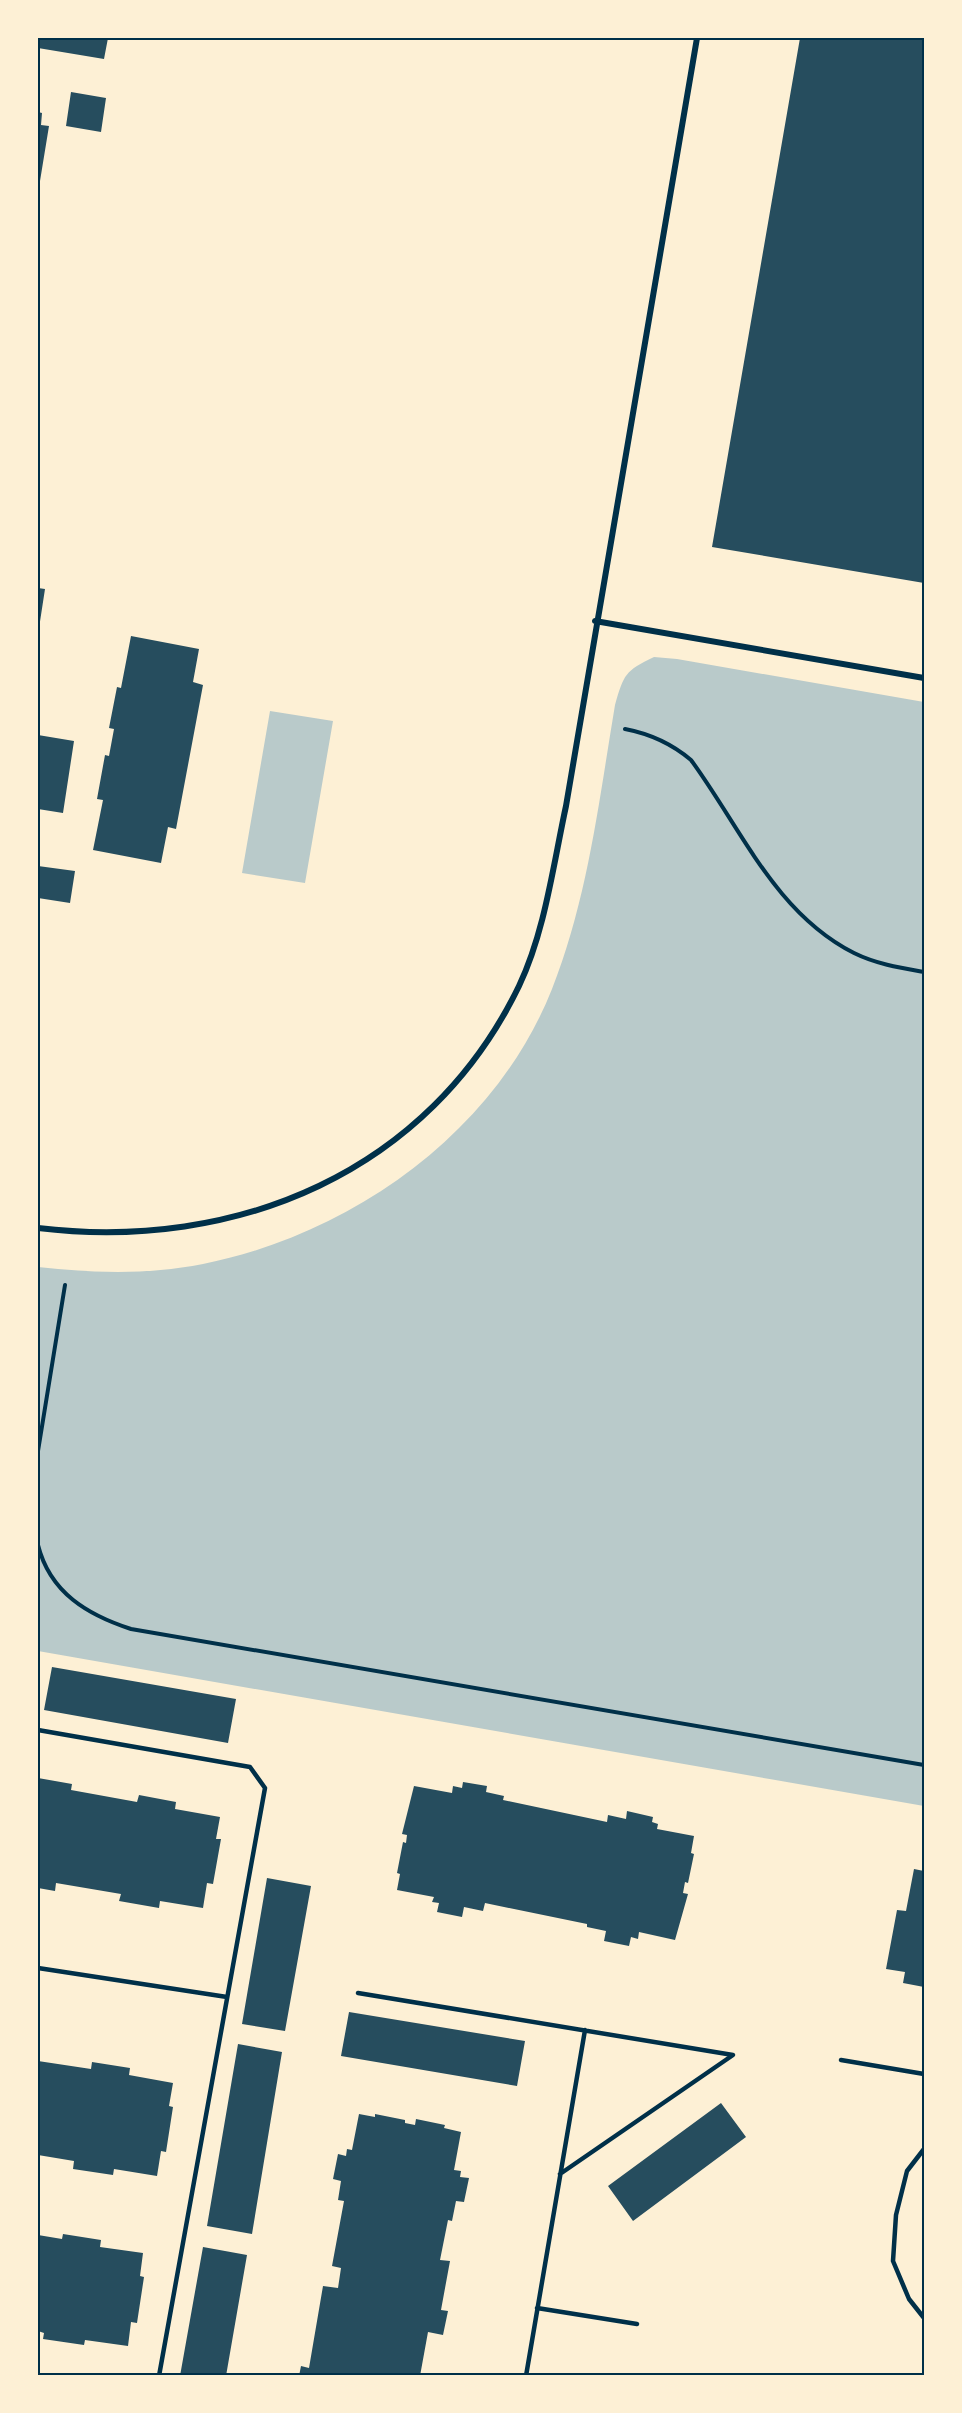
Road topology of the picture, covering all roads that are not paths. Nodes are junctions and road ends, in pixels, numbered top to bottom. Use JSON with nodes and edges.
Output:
{"nodes":[{"id":1,"x":697,"y":38,"type":"edge"},
{"id":2,"x":595,"y":621,"type":"junction"},
{"id":3,"x":924,"y":678,"type":"edge"},
{"id":4,"x":38,"y":1228,"type":"edge"},
{"id":5,"x":38,"y":1730,"type":"edge"},
{"id":6,"x":38,"y":1968,"type":"edge"},
{"id":7,"x":358,"y":1993,"type":"dead end"},
{"id":8,"x":227,"y":1997,"type":"junction"},
{"id":9,"x":585,"y":2030,"type":"junction"},
{"id":10,"x":842,"y":2060,"type":"dead end"},
{"id":11,"x":924,"y":2074,"type":"edge"},
{"id":12,"x":924,"y":2149,"type":"edge"},
{"id":13,"x":560,"y":2174,"type":"junction"},
{"id":14,"x":537,"y":2308,"type":"junction"},
{"id":15,"x":924,"y":2318,"type":"edge"},
{"id":16,"x":637,"y":2324,"type":"dead end"},
{"id":17,"x":159,"y":2376,"type":"edge"},
{"id":18,"x":526,"y":2376,"type":"edge"}],
"edges":[{"from":1,"to":2,"type":"street"},
{"from":2,"to":3,"type":"street"},
{"from":2,"to":4,"type":"street"},
{"from":5,"to":8,"type":"lane"},
{"from":6,"to":8,"type":"lane"},
{"from":7,"to":9,"type":"lane"},
{"from":8,"to":17,"type":"lane"},
{"from":9,"to":13,"type":"lane"},
{"from":9,"to":13,"type":"lane"},
{"from":10,"to":11,"type":"lane"},
{"from":12,"to":15,"type":"lane"},
{"from":13,"to":14,"type":"lane"},
{"from":14,"to":16,"type":"lane"},
{"from":14,"to":18,"type":"lane"}]}
